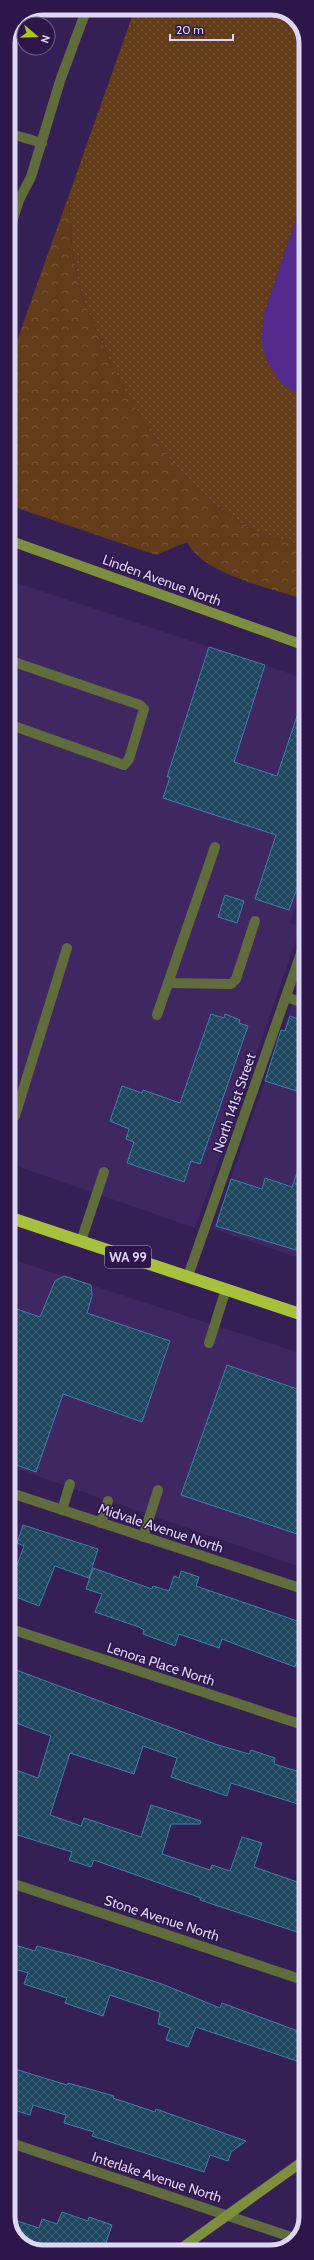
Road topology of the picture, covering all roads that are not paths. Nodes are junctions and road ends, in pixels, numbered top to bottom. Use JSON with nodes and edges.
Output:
{"nodes":[{"id":1,"x":84,"y":15,"type":"edge"},
{"id":2,"x":15,"y":135,"type":"edge"},
{"id":3,"x":42,"y":144,"type":"junction"},
{"id":4,"x":15,"y":199,"type":"edge"},
{"id":5,"x":19,"y":200,"type":"junction"},
{"id":6,"x":15,"y":212,"type":"edge"},
{"id":7,"x":15,"y":542,"type":"edge"},
{"id":8,"x":299,"y":644,"type":"edge"},
{"id":9,"x":15,"y":662,"type":"edge"},
{"id":10,"x":15,"y":726,"type":"edge"},
{"id":11,"x":214,"y":847,"type":"dead end"},
{"id":12,"x":255,"y":922,"type":"dead end"},
{"id":13,"x":66,"y":948,"type":"dead end"},
{"id":14,"x":299,"y":959,"type":"edge"},
{"id":15,"x":168,"y":983,"type":"junction"},
{"id":16,"x":286,"y":997,"type":"junction"},
{"id":17,"x":299,"y":1002,"type":"edge"},
{"id":18,"x":157,"y":1015,"type":"dead end"},
{"id":19,"x":15,"y":1116,"type":"edge"},
{"id":20,"x":104,"y":1172,"type":"dead end"},
{"id":21,"x":15,"y":1219,"type":"edge"},
{"id":22,"x":81,"y":1241,"type":"junction"},
{"id":23,"x":188,"y":1276,"type":"junction"},
{"id":24,"x":226,"y":1289,"type":"junction"},
{"id":25,"x":299,"y":1314,"type":"edge"},
{"id":26,"x":209,"y":1343,"type":"dead end"},
{"id":27,"x":70,"y":1484,"type":"dead end"},
{"id":28,"x":158,"y":1490,"type":"dead end"},
{"id":29,"x":15,"y":1494,"type":"edge"},
{"id":30,"x":108,"y":1501,"type":"dead end"},
{"id":31,"x":62,"y":1510,"type":"junction"},
{"id":32,"x":101,"y":1523,"type":"junction"},
{"id":33,"x":143,"y":1537,"type":"junction"},
{"id":34,"x":299,"y":1588,"type":"edge"},
{"id":35,"x":15,"y":1630,"type":"edge"},
{"id":36,"x":299,"y":1724,"type":"edge"},
{"id":37,"x":15,"y":1884,"type":"edge"},
{"id":38,"x":299,"y":1979,"type":"edge"},
{"id":39,"x":15,"y":2144,"type":"edge"},
{"id":40,"x":299,"y":2164,"type":"edge"},
{"id":41,"x":227,"y":2215,"type":"junction"},
{"id":42,"x":290,"y":2237,"type":"edge"},
{"id":43,"x":186,"y":2245,"type":"edge"}],
"edges":[{"from":1,"to":3,"type":"street"},
{"from":2,"to":3,"type":"street"},
{"from":3,"to":5,"type":"street"},
{"from":4,"to":5,"type":"street"},
{"from":5,"to":6,"type":"street"},
{"from":7,"to":8,"type":"street","name":"Linden Avenue North"},
{"from":9,"to":10,"type":"street"},
{"from":11,"to":15,"type":"street"},
{"from":12,"to":15,"type":"street"},
{"from":13,"to":19,"type":"street"},
{"from":14,"to":16,"type":"street","name":"North 141st Street"},
{"from":15,"to":18,"type":"street"},
{"from":16,"to":17,"type":"street"},
{"from":16,"to":23,"type":"street","name":"North 141st Street"},
{"from":20,"to":22,"type":"street"},
{"from":21,"to":22,"type":"highway","number":"WA 99"},
{"from":22,"to":23,"type":"highway","number":"WA 99"},
{"from":23,"to":24,"type":"highway","number":"WA 99"},
{"from":24,"to":25,"type":"highway","number":"WA 99"},
{"from":24,"to":26,"type":"street"},
{"from":27,"to":31,"type":"street"},
{"from":28,"to":33,"type":"street"},
{"from":29,"to":31,"type":"street","name":"Midvale Avenue North"},
{"from":30,"to":32,"type":"street"},
{"from":31,"to":32,"type":"street","name":"Midvale Avenue North"},
{"from":32,"to":33,"type":"street","name":"Midvale Avenue North"},
{"from":33,"to":34,"type":"street","name":"Midvale Avenue North"},
{"from":35,"to":36,"type":"street","name":"Lenora Place North"},
{"from":37,"to":38,"type":"street","name":"Stone Avenue North"},
{"from":39,"to":41,"type":"street","name":"Interlake Avenue North"},
{"from":40,"to":41,"type":"street"},
{"from":41,"to":42,"type":"street","name":"Interlake Avenue North"},
{"from":41,"to":43,"type":"street"}]}
